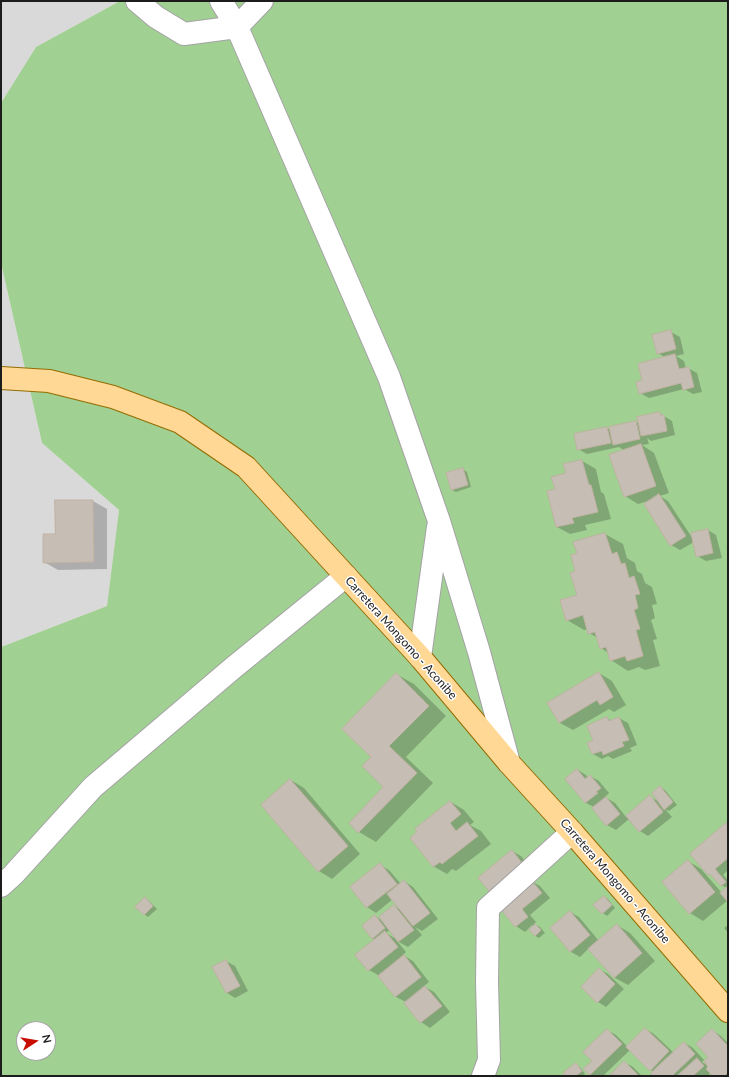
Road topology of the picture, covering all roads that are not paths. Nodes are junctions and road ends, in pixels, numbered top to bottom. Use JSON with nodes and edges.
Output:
{"nodes":[{"id":1,"x":137,"y":1,"type":"edge"},
{"id":2,"x":221,"y":1,"type":"edge"},
{"id":3,"x":262,"y":1,"type":"edge"},
{"id":4,"x":237,"y":28,"type":"junction"},
{"id":5,"x":1,"y":378,"type":"edge"},
{"id":6,"x":439,"y":521,"type":"junction"},
{"id":7,"x":346,"y":576,"type":"junction"},
{"id":8,"x":420,"y":657,"type":"junction"},
{"id":9,"x":509,"y":763,"type":"junction"},
{"id":10,"x":572,"y":832,"type":"junction"},
{"id":11,"x":1,"y":886,"type":"edge"},
{"id":12,"x":728,"y":1011,"type":"edge"},
{"id":13,"x":483,"y":1076,"type":"edge"}],
"edges":[{"from":1,"to":4,"type":"street"},
{"from":2,"to":4,"type":"street"},
{"from":3,"to":4,"type":"street"},
{"from":4,"to":6,"type":"street"},
{"from":5,"to":7,"type":"main road","name":"Carretera Mongomo - Aconibe"},
{"from":6,"to":8,"type":"street"},
{"from":6,"to":9,"type":"street"},
{"from":7,"to":8,"type":"main road","name":"Carretera Mongomo - Aconibe"},
{"from":7,"to":11,"type":"street"},
{"from":8,"to":9,"type":"main road","name":"Carretera Mongomo - Aconibe"},
{"from":9,"to":10,"type":"main road","name":"Carretera Mongomo - Aconibe"},
{"from":10,"to":12,"type":"main road","name":"Carretera Mongomo - Aconibe"},
{"from":10,"to":13,"type":"street"}]}
